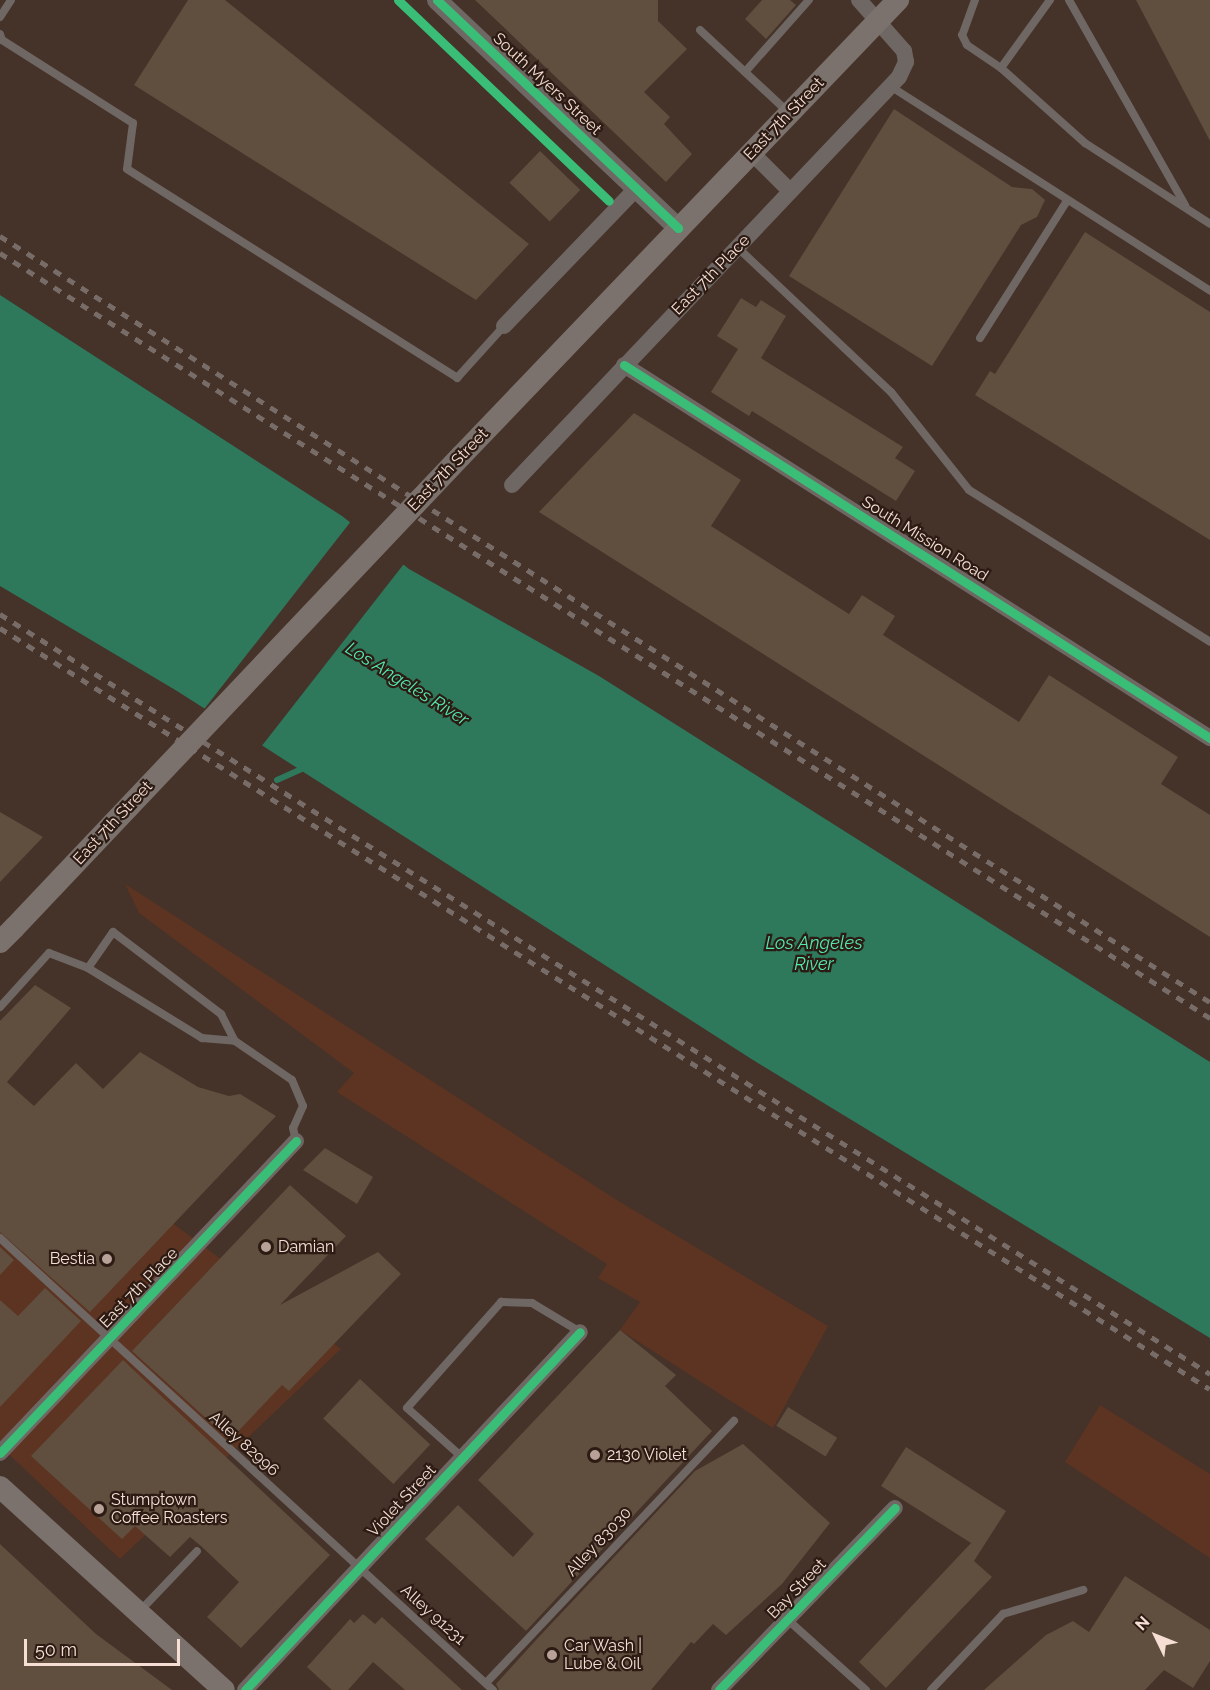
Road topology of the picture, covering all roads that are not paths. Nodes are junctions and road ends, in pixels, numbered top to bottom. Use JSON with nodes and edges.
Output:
{"nodes":[{"id":1,"x":11,"y":0,"type":"edge"},
{"id":2,"x":436,"y":0,"type":"edge"},
{"id":3,"x":809,"y":0,"type":"edge"},
{"id":4,"x":860,"y":0,"type":"edge"},
{"id":5,"x":898,"y":0,"type":"edge"},
{"id":6,"x":975,"y":0,"type":"edge"},
{"id":7,"x":1050,"y":0,"type":"edge"},
{"id":8,"x":1069,"y":0,"type":"edge"},
{"id":9,"x":0,"y":17,"type":"edge"},
{"id":10,"x":879,"y":20,"type":"junction"},
{"id":11,"x":700,"y":30,"type":"dead end"},
{"id":12,"x":0,"y":34,"type":"edge"},
{"id":13,"x":1001,"y":68,"type":"junction"},
{"id":14,"x":745,"y":72,"type":"junction"},
{"id":15,"x":890,"y":86,"type":"junction"},
{"id":16,"x":790,"y":114,"type":"junction"},
{"id":17,"x":752,"y":153,"type":"junction"},
{"id":18,"x":637,"y":188,"type":"junction"},
{"id":19,"x":790,"y":191,"type":"junction"},
{"id":20,"x":1067,"y":201,"type":"junction"},
{"id":21,"x":1186,"y":208,"type":"junction"},
{"id":22,"x":1210,"y":224,"type":"edge"},
{"id":23,"x":678,"y":228,"type":"junction"},
{"id":24,"x":737,"y":247,"type":"junction"},
{"id":25,"x":1210,"y":291,"type":"edge"},
{"id":26,"x":504,"y":326,"type":"joint"},
{"id":27,"x":980,"y":338,"type":"dead end"},
{"id":28,"x":624,"y":365,"type":"junction"},
{"id":29,"x":512,"y":485,"type":"dead end"},
{"id":30,"x":1210,"y":642,"type":"edge"},
{"id":31,"x":1210,"y":738,"type":"edge"},
{"id":32,"x":7,"y":935,"type":"edge"},
{"id":33,"x":88,"y":968,"type":"junction"},
{"id":34,"x":0,"y":1007,"type":"edge"},
{"id":35,"x":235,"y":1041,"type":"junction"},
{"id":36,"x":296,"y":1141,"type":"joint"},
{"id":37,"x":0,"y":1238,"type":"edge"},
{"id":38,"x":580,"y":1332,"type":"joint"},
{"id":39,"x":108,"y":1341,"type":"junction"},
{"id":40,"x":734,"y":1421,"type":"dead end"},
{"id":41,"x":0,"y":1453,"type":"edge"},
{"id":42,"x":463,"y":1458,"type":"junction"},
{"id":43,"x":0,"y":1486,"type":"edge"},
{"id":44,"x":895,"y":1508,"type":"dead end"},
{"id":45,"x":197,"y":1551,"type":"dead end"},
{"id":46,"x":360,"y":1569,"type":"junction"},
{"id":47,"x":1083,"y":1590,"type":"dead end"},
{"id":48,"x":139,"y":1613,"type":"junction"},
{"id":49,"x":788,"y":1620,"type":"junction"},
{"id":50,"x":486,"y":1683,"type":"junction"},
{"id":51,"x":224,"y":1690,"type":"edge"},
{"id":52,"x":245,"y":1690,"type":"edge"},
{"id":53,"x":493,"y":1690,"type":"edge"},
{"id":54,"x":720,"y":1690,"type":"edge"},
{"id":55,"x":866,"y":1690,"type":"edge"},
{"id":56,"x":931,"y":1690,"type":"edge"}],
"edges":[{"from":1,"to":9,"type":"lane"},
{"from":2,"to":18,"type":"street","name":"South Myers Street"},
{"from":3,"to":14,"type":"lane"},
{"from":4,"to":10,"type":"street"},
{"from":5,"to":10,"type":"main road","name":"East 7th Street"},
{"from":6,"to":13,"type":"lane"},
{"from":7,"to":13,"type":"lane"},
{"from":8,"to":21,"type":"lane"},
{"from":10,"to":15,"type":"street","name":"East 7th Place"},
{"from":10,"to":16,"type":"main road","name":"East 7th Street"},
{"from":11,"to":14,"type":"lane"},
{"from":12,"to":26,"type":"lane"},
{"from":13,"to":21,"type":"lane"},
{"from":14,"to":16,"type":"lane"},
{"from":15,"to":19,"type":"street","name":"East 7th Place"},
{"from":15,"to":20,"type":"lane"},
{"from":16,"to":17,"type":"main road","name":"East 7th Street"},
{"from":17,"to":19,"type":"street"},
{"from":17,"to":23,"type":"main road","name":"East 7th Street"},
{"from":18,"to":23,"type":"street","name":"South Myers Street"},
{"from":18,"to":26,"type":"street"},
{"from":19,"to":24,"type":"street","name":"East 7th Place"},
{"from":20,"to":25,"type":"lane"},
{"from":20,"to":27,"type":"lane"},
{"from":21,"to":22,"type":"lane"},
{"from":23,"to":32,"type":"main road","name":"East 7th Street","bridge":true},
{"from":24,"to":28,"type":"street","name":"East 7th Place"},
{"from":24,"to":30,"type":"lane"},
{"from":28,"to":29,"type":"street","name":"East 7th Place"},
{"from":28,"to":31,"type":"street","name":"South Mission Road"},
{"from":33,"to":34,"type":"lane"},
{"from":33,"to":35,"type":"lane"},
{"from":33,"to":35,"type":"lane"},
{"from":35,"to":36,"type":"lane"},
{"from":36,"to":39,"type":"street","name":"East 7th Place"},
{"from":37,"to":39,"type":"lane","name":"Alley 82996"},
{"from":38,"to":42,"type":"street","name":"Violet Street"},
{"from":38,"to":42,"type":"lane"},
{"from":39,"to":41,"type":"street","name":"East 7th Place"},
{"from":39,"to":46,"type":"lane","name":"Alley 82996"},
{"from":40,"to":50,"type":"lane","name":"Alley 83030"},
{"from":42,"to":46,"type":"street","name":"Violet Street"},
{"from":43,"to":48,"type":"main road"},
{"from":44,"to":49,"type":"street","name":"Bay Street"},
{"from":45,"to":48,"type":"lane"},
{"from":46,"to":50,"type":"lane","name":"Alley 91231"},
{"from":46,"to":52,"type":"street","name":"Violet Street"},
{"from":47,"to":56,"type":"lane"},
{"from":48,"to":51,"type":"main road"},
{"from":49,"to":54,"type":"street","name":"Bay Street"},
{"from":49,"to":55,"type":"lane"},
{"from":50,"to":53,"type":"lane","name":"Alley 91231"}]}
